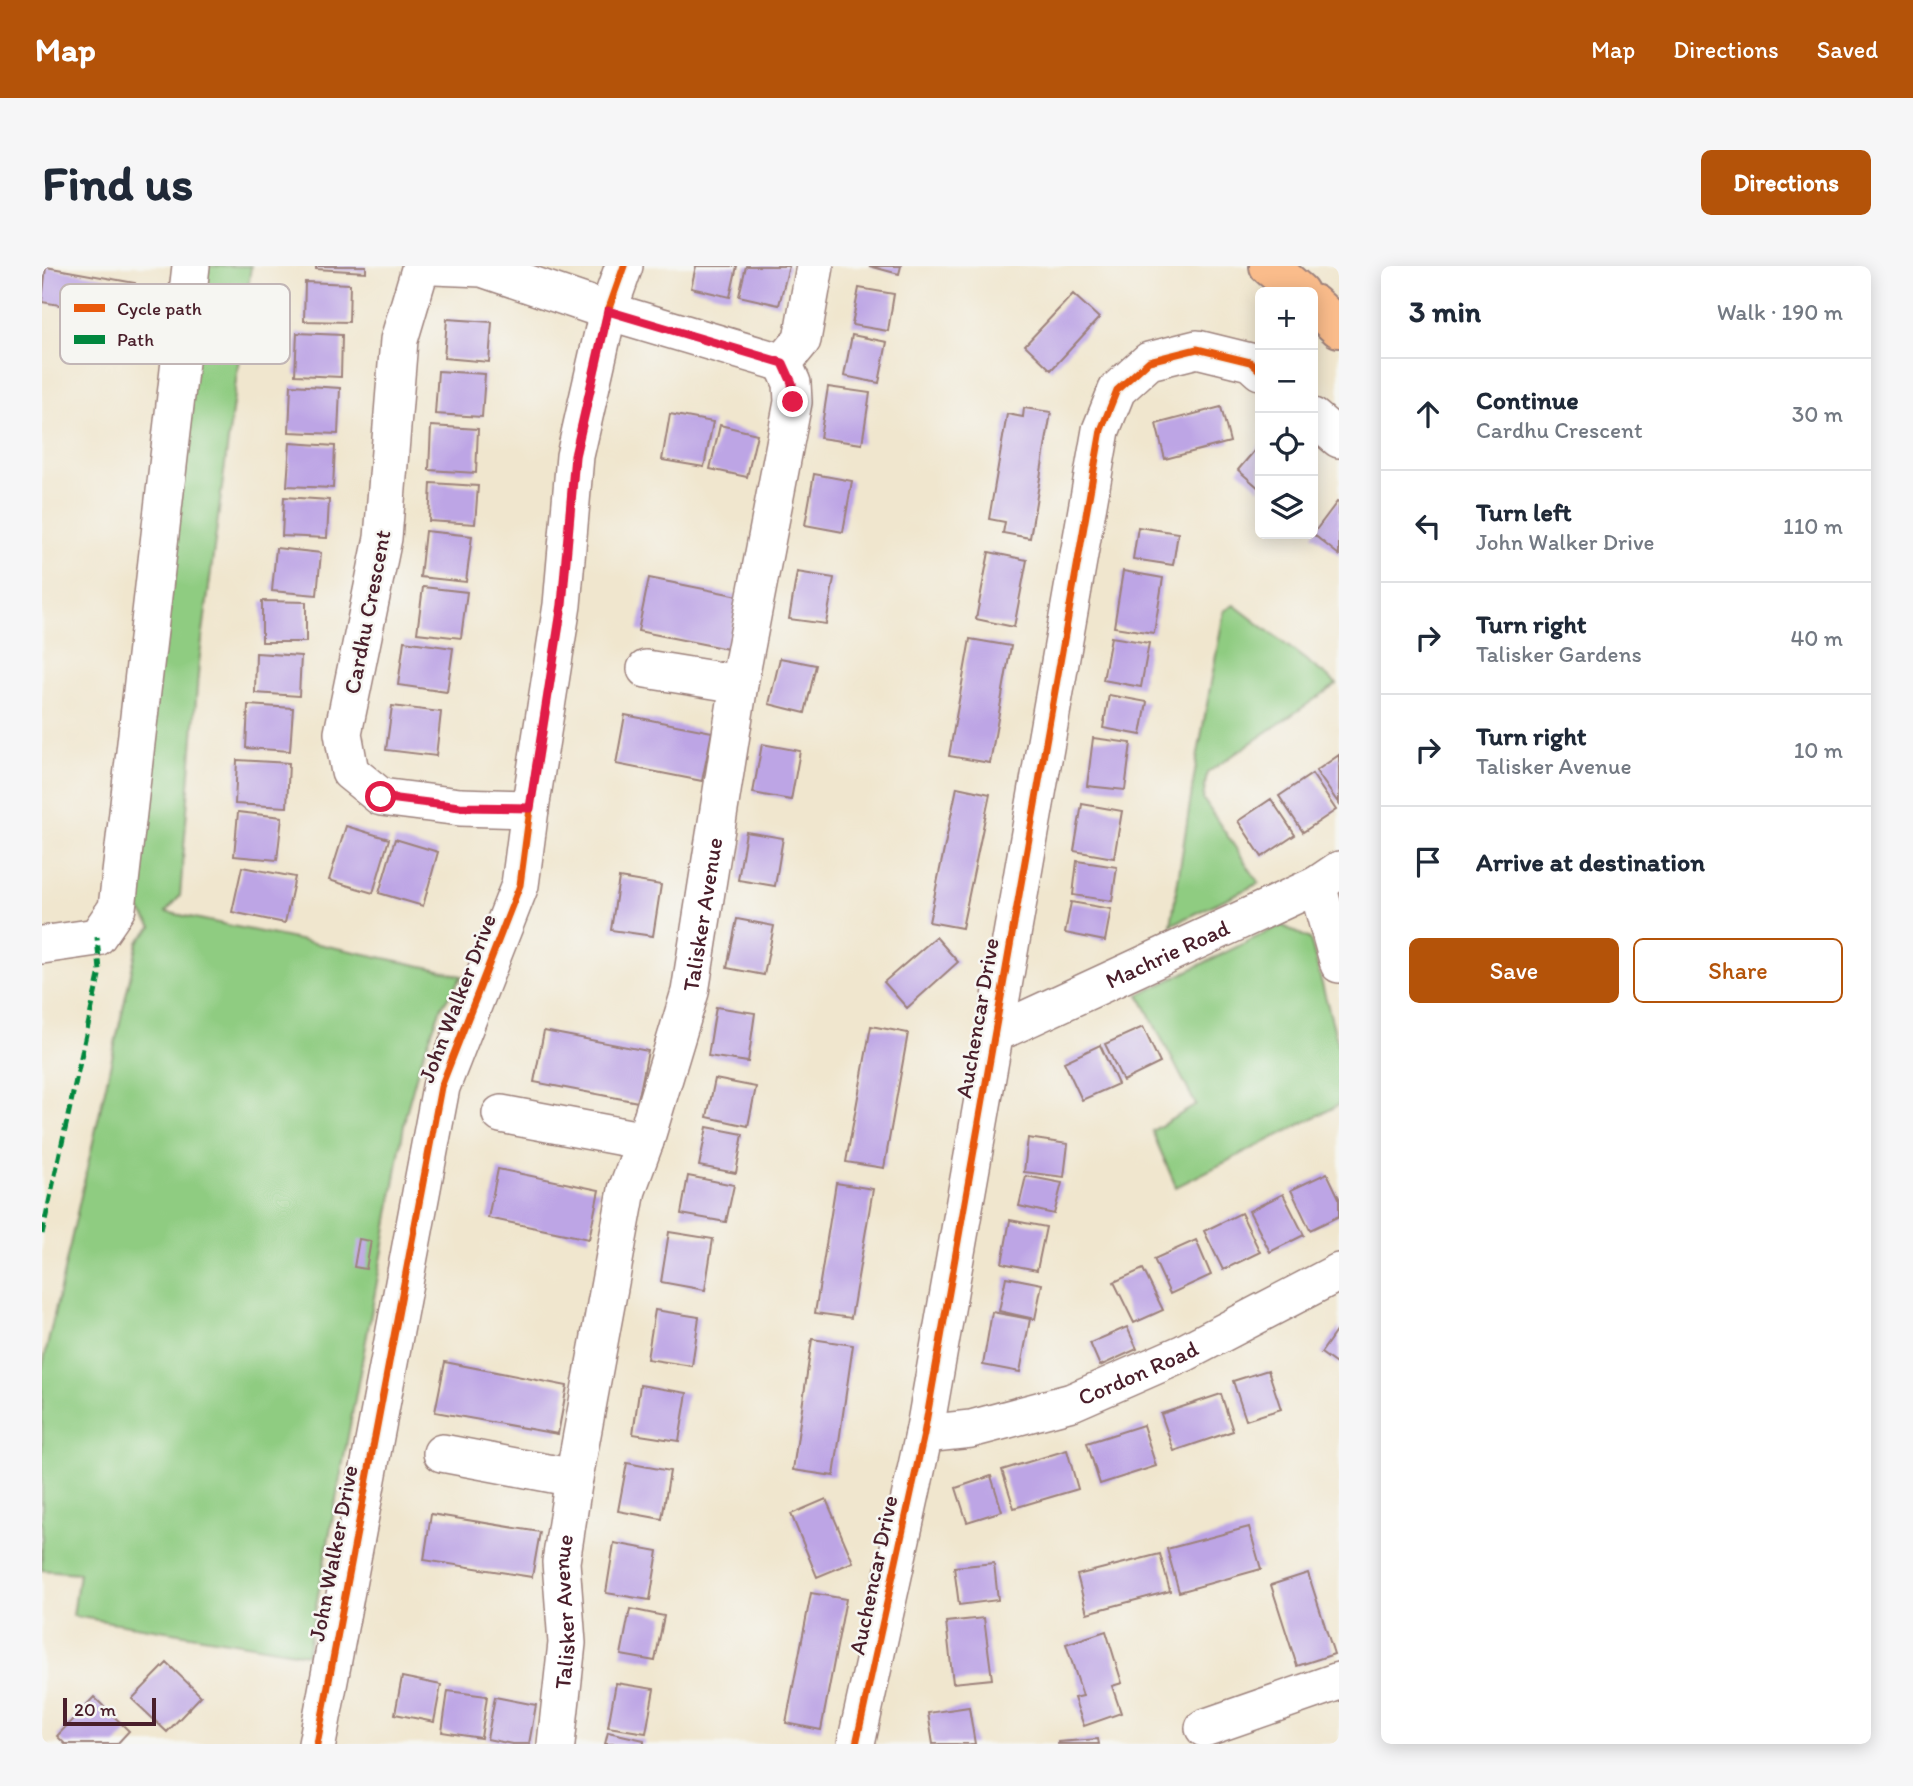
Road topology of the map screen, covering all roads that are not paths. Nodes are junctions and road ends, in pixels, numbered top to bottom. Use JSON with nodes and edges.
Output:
{"nodes":[{"id":1,"x":191,"y":266,"type":"edge"},
{"id":2,"x":421,"y":266,"type":"edge"},
{"id":3,"x":434,"y":266,"type":"edge"},
{"id":4,"x":624,"y":266,"type":"edge"},
{"id":5,"x":815,"y":266,"type":"edge"},
{"id":6,"x":1269,"y":266,"type":"edge"},
{"id":7,"x":189,"y":284,"type":"edge"},
{"id":8,"x":1293,"y":287,"type":"edge"},
{"id":9,"x":1318,"y":309,"type":"edge"},
{"id":10,"x":608,"y":311,"type":"junction"},
{"id":11,"x":1339,"y":328,"type":"edge"},
{"id":12,"x":783,"y":363,"type":"junction"},
{"id":13,"x":180,"y":364,"type":"edge"},
{"id":14,"x":1255,"y":366,"type":"edge"},
{"id":15,"x":1318,"y":420,"type":"edge"},
{"id":16,"x":1339,"y":439,"type":"edge"},
{"id":17,"x":646,"y":668,"type":"dead end"},
{"id":18,"x":739,"y":684,"type":"junction"},
{"id":19,"x":530,"y":808,"type":"junction"},
{"id":20,"x":1328,"y":878,"type":"edge"},
{"id":21,"x":42,"y":945,"type":"edge"},
{"id":22,"x":1339,"y":964,"type":"edge"},
{"id":23,"x":994,"y":1034,"type":"junction"},
{"id":24,"x":501,"y":1114,"type":"dead end"},
{"id":25,"x":645,"y":1141,"type":"junction"},
{"id":26,"x":1339,"y":1272,"type":"edge"},
{"id":27,"x":924,"y":1434,"type":"junction"},
{"id":28,"x":442,"y":1453,"type":"dead end"},
{"id":29,"x":574,"y":1478,"type":"junction"},
{"id":30,"x":1339,"y":1681,"type":"edge"},
{"id":31,"x":1204,"y":1728,"type":"dead end"},
{"id":32,"x":317,"y":1744,"type":"edge"},
{"id":33,"x":556,"y":1744,"type":"edge"},
{"id":34,"x":856,"y":1744,"type":"edge"}],
"edges":[{"from":1,"to":7,"type":"street"},
{"from":2,"to":19,"type":"street","name":"Cardhu Crescent"},
{"from":3,"to":10,"type":"street"},
{"from":4,"to":10,"type":"street","name":"John Walker Drive"},
{"from":5,"to":12,"type":"street"},
{"from":6,"to":8,"type":"main road"},
{"from":9,"to":11,"type":"main road"},
{"from":10,"to":12,"type":"street"},
{"from":10,"to":19,"type":"street","name":"John Walker Drive"},
{"from":12,"to":18,"type":"street","name":"Talisker Avenue"},
{"from":13,"to":21,"type":"street"},
{"from":14,"to":23,"type":"street","name":"Auchencar Drive"},
{"from":15,"to":16,"type":"street"},
{"from":17,"to":18,"type":"street"},
{"from":18,"to":25,"type":"street","name":"Talisker Avenue"},
{"from":19,"to":32,"type":"street","name":"John Walker Drive"},
{"from":20,"to":22,"type":"street"},
{"from":20,"to":23,"type":"street","name":"Machrie Road"},
{"from":23,"to":27,"type":"street","name":"Auchencar Drive"},
{"from":24,"to":25,"type":"street"},
{"from":25,"to":29,"type":"street","name":"Talisker Avenue"},
{"from":26,"to":27,"type":"street","name":"Cordon Road"},
{"from":27,"to":34,"type":"street","name":"Auchencar Drive"},
{"from":28,"to":29,"type":"street"},
{"from":29,"to":33,"type":"street","name":"Talisker Avenue"},
{"from":30,"to":31,"type":"street"}]}
